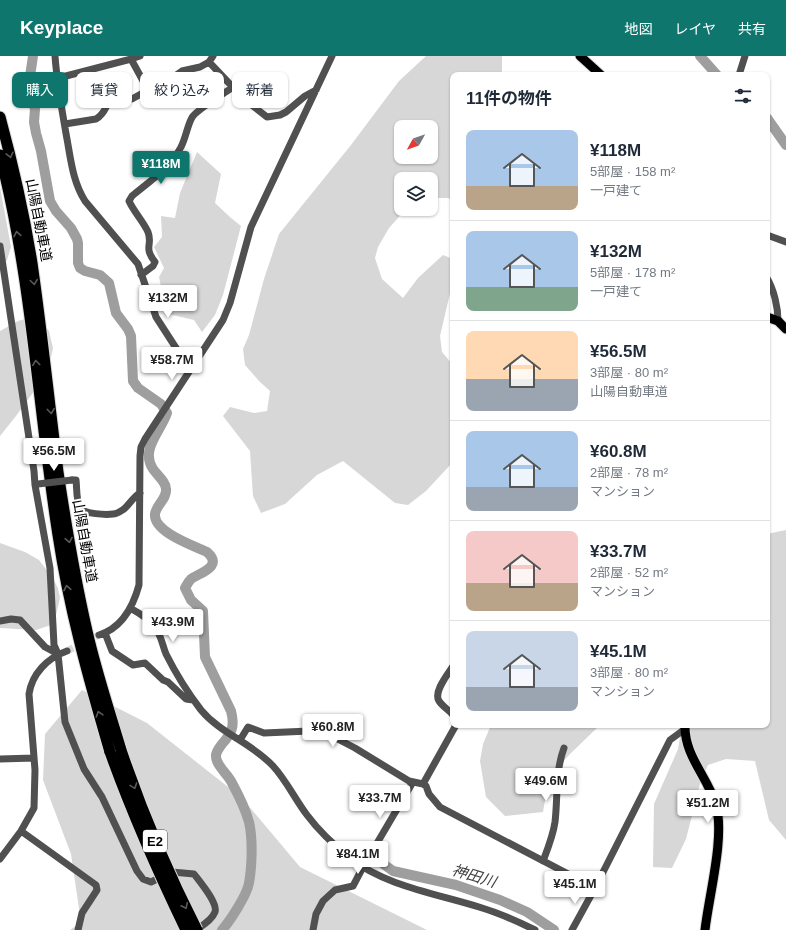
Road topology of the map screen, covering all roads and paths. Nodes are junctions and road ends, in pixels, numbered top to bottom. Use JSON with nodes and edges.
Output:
{"nodes":[{"id":1,"x":55,"y":56,"type":"edge"},
{"id":2,"x":140,"y":56,"type":"edge"},
{"id":3,"x":332,"y":56,"type":"edge"},
{"id":4,"x":580,"y":56,"type":"edge"},
{"id":5,"x":745,"y":56,"type":"edge"},
{"id":6,"x":131,"y":59,"type":"junction"},
{"id":7,"x":211,"y":59,"type":"edge"},
{"id":8,"x":56,"y":72,"type":"edge"},
{"id":9,"x":181,"y":72,"type":"edge"},
{"id":10,"x":597,"y":72,"type":"edge"},
{"id":11,"x":740,"y":72,"type":"edge"},
{"id":12,"x":68,"y":75,"type":"edge"},
{"id":13,"x":140,"y":75,"type":"edge"},
{"id":14,"x":232,"y":86,"type":"edge"},
{"id":15,"x":232,"y":88,"type":"edge"},
{"id":16,"x":317,"y":89,"type":"junction"},
{"id":17,"x":140,"y":94,"type":"edge"},
{"id":18,"x":62,"y":108,"type":"edge"},
{"id":19,"x":256,"y":108,"type":"edge"},
{"id":20,"x":0,"y":117,"type":"edge"},
{"id":21,"x":65,"y":124,"type":"junction"},
{"id":22,"x":0,"y":155,"type":"edge"},
{"id":23,"x":770,"y":236,"type":"edge"},
{"id":24,"x":786,"y":242,"type":"edge"},
{"id":25,"x":0,"y":246,"type":"edge"},
{"id":26,"x":141,"y":275,"type":"junction"},
{"id":27,"x":770,"y":283,"type":"edge"},
{"id":28,"x":770,"y":317,"type":"edge"},
{"id":29,"x":778,"y":321,"type":"junction"},
{"id":30,"x":786,"y":329,"type":"edge"},
{"id":31,"x":192,"y":368,"type":"junction"},
{"id":32,"x":36,"y":484,"type":"junction"},
{"id":33,"x":140,"y":493,"type":"junction"},
{"id":34,"x":130,"y":608,"type":"junction"},
{"id":35,"x":0,"y":621,"type":"edge"},
{"id":36,"x":67,"y":651,"type":"tunnel mouth"},
{"id":37,"x":58,"y":654,"type":"junction"},
{"id":38,"x":450,"y":671,"type":"edge"},
{"id":39,"x":193,"y":700,"type":"junction"},
{"id":40,"x":450,"y":713,"type":"edge"},
{"id":41,"x":454,"y":728,"type":"edge"},
{"id":42,"x":684,"y":728,"type":"edge"},
{"id":43,"x":685,"y":728,"type":"edge"},
{"id":44,"x":238,"y":739,"type":"junction"},
{"id":45,"x":564,"y":748,"type":"dead end"},
{"id":46,"x":116,"y":751,"type":"junction"},
{"id":47,"x":0,"y":758,"type":"edge"},
{"id":48,"x":34,"y":758,"type":"junction"},
{"id":49,"x":413,"y":782,"type":"junction"},
{"id":50,"x":423,"y":784,"type":"junction"},
{"id":51,"x":21,"y":831,"type":"junction"},
{"id":52,"x":1,"y":857,"type":"edge"},
{"id":53,"x":543,"y":861,"type":"junction"},
{"id":54,"x":363,"y":867,"type":"junction"},
{"id":55,"x":595,"y":888,"type":"junction"},
{"id":56,"x":78,"y":930,"type":"edge"},
{"id":57,"x":186,"y":930,"type":"edge"},
{"id":58,"x":197,"y":930,"type":"edge"},
{"id":59,"x":313,"y":930,"type":"edge"},
{"id":60,"x":535,"y":930,"type":"edge"},
{"id":61,"x":572,"y":930,"type":"edge"},
{"id":62,"x":705,"y":930,"type":"edge"}],
"edges":[{"from":1,"to":8,"type":"street"},
{"from":2,"to":6,"type":"street"},
{"from":3,"to":16,"type":"street"},
{"from":4,"to":10,"type":"main road"},
{"from":5,"to":11,"type":"street"},
{"from":6,"to":12,"type":"street"},
{"from":6,"to":13,"type":"street"},
{"from":7,"to":9,"type":"street"},
{"from":7,"to":14,"type":"street"},
{"from":15,"to":26,"type":"street"},
{"from":16,"to":19,"type":"street"},
{"from":16,"to":31,"type":"street"},
{"from":17,"to":21,"type":"street"},
{"from":18,"to":21,"type":"street"},
{"from":20,"to":46,"type":"highway","name":"山陽自動車道","number":"E2","one_way":true},
{"from":21,"to":26,"type":"street"},
{"from":46,"to":22,"type":"highway","name":"山陽自動車道","number":"E2","one_way":true},
{"from":23,"to":24,"type":"street"},
{"from":25,"to":32,"type":"street"},
{"from":26,"to":31,"type":"street"},
{"from":27,"to":29,"type":"street"},
{"from":28,"to":29,"type":"main road"},
{"from":29,"to":30,"type":"main road"},
{"from":31,"to":33,"type":"street"},
{"from":32,"to":33,"type":"street","bridge":true},
{"from":32,"to":37,"type":"street"},
{"from":33,"to":34,"type":"street"},
{"from":34,"to":39,"type":"street"},
{"from":34,"to":39,"type":"street"},
{"from":35,"to":37,"type":"street"},
{"from":36,"to":37,"type":"street"},
{"from":37,"to":48,"type":"street"},
{"from":37,"to":58,"type":"street"},
{"from":38,"to":40,"type":"street"},
{"from":39,"to":44,"type":"street"},
{"from":41,"to":50,"type":"street"},
{"from":42,"to":55,"type":"street"},
{"from":43,"to":62,"type":"main road"},
{"from":44,"to":49,"type":"street"},
{"from":44,"to":54,"type":"street"},
{"from":45,"to":53,"type":"street"},
{"from":46,"to":57,"type":"highway","name":"山陽自動車道","number":"E2","bridge":true},
{"from":46,"to":58,"type":"highway","name":"山陽自動車道","number":"E2","one_way":true,"bridge":true},
{"from":47,"to":48,"type":"street"},
{"from":48,"to":51,"type":"street"},
{"from":49,"to":50,"type":"street"},
{"from":49,"to":54,"type":"street"},
{"from":50,"to":53,"type":"street"},
{"from":51,"to":52,"type":"street"},
{"from":51,"to":56,"type":"street"},
{"from":53,"to":55,"type":"street"},
{"from":54,"to":59,"type":"street"},
{"from":54,"to":60,"type":"street"},
{"from":55,"to":61,"type":"street"}]}
